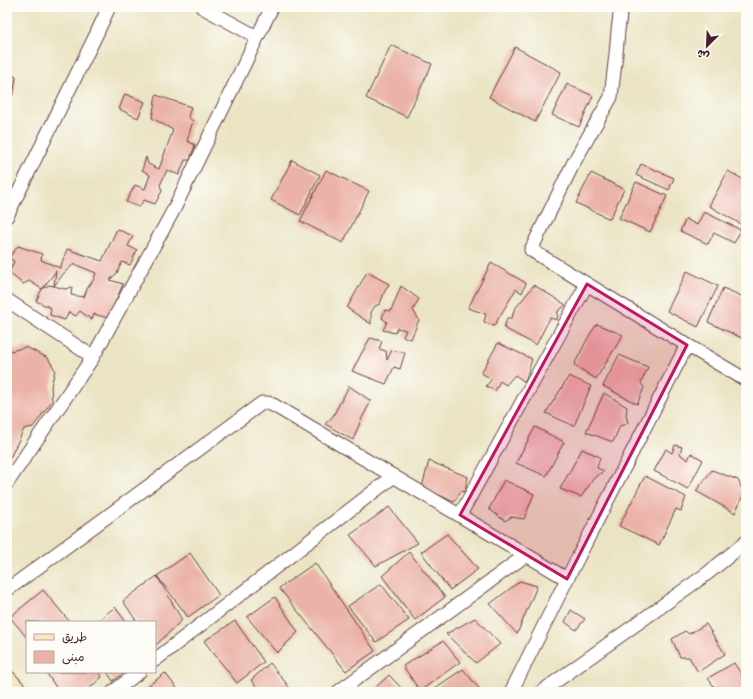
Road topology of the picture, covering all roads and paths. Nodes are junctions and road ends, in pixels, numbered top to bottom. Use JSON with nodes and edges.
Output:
{"nodes":[{"id":1,"x":109,"y":7,"type":"edge"},
{"id":2,"x":202,"y":7,"type":"edge"},
{"id":3,"x":272,"y":7,"type":"edge"},
{"id":4,"x":621,"y":7,"type":"edge"},
{"id":5,"x":257,"y":36,"type":"junction"},
{"id":6,"x":7,"y":216,"type":"edge"},
{"id":7,"x":587,"y":284,"type":"junction"},
{"id":8,"x":7,"y":300,"type":"edge"},
{"id":9,"x":687,"y":345,"type":"junction"},
{"id":10,"x":93,"y":357,"type":"junction"},
{"id":11,"x":746,"y":380,"type":"edge"},
{"id":12,"x":394,"y":476,"type":"junction"},
{"id":13,"x":7,"y":483,"type":"edge"},
{"id":14,"x":460,"y":516,"type":"junction"},
{"id":15,"x":746,"y":542,"type":"edge"},
{"id":16,"x":526,"y":555,"type":"junction"},
{"id":17,"x":567,"y":578,"type":"junction"},
{"id":18,"x":7,"y":590,"type":"edge"},
{"id":19,"x":156,"y":659,"type":"edge"},
{"id":20,"x":138,"y":673,"type":"edge"},
{"id":21,"x":7,"y":680,"type":"edge"},
{"id":22,"x":18,"y":692,"type":"edge"},
{"id":23,"x":113,"y":692,"type":"edge"},
{"id":24,"x":338,"y":692,"type":"edge"},
{"id":25,"x":511,"y":692,"type":"edge"},
{"id":26,"x":541,"y":692,"type":"edge"}],
"edges":[{"from":1,"to":6,"type":"street"},
{"from":2,"to":5,"type":"street"},
{"from":3,"to":5,"type":"street"},
{"from":4,"to":7,"type":"street"},
{"from":5,"to":10,"type":"street"},
{"from":7,"to":9,"type":"street"},
{"from":7,"to":14,"type":"street"},
{"from":8,"to":10,"type":"street"},
{"from":9,"to":11,"type":"street"},
{"from":9,"to":17,"type":"street"},
{"from":10,"to":13,"type":"street"},
{"from":12,"to":14,"type":"street"},
{"from":12,"to":18,"type":"street"},
{"from":12,"to":19,"type":"street"},
{"from":14,"to":16,"type":"street"},
{"from":15,"to":26,"type":"street"},
{"from":16,"to":17,"type":"street"},
{"from":16,"to":24,"type":"street"},
{"from":17,"to":25,"type":"street"},
{"from":20,"to":23,"type":"street"},
{"from":21,"to":22,"type":"main road"}]}
